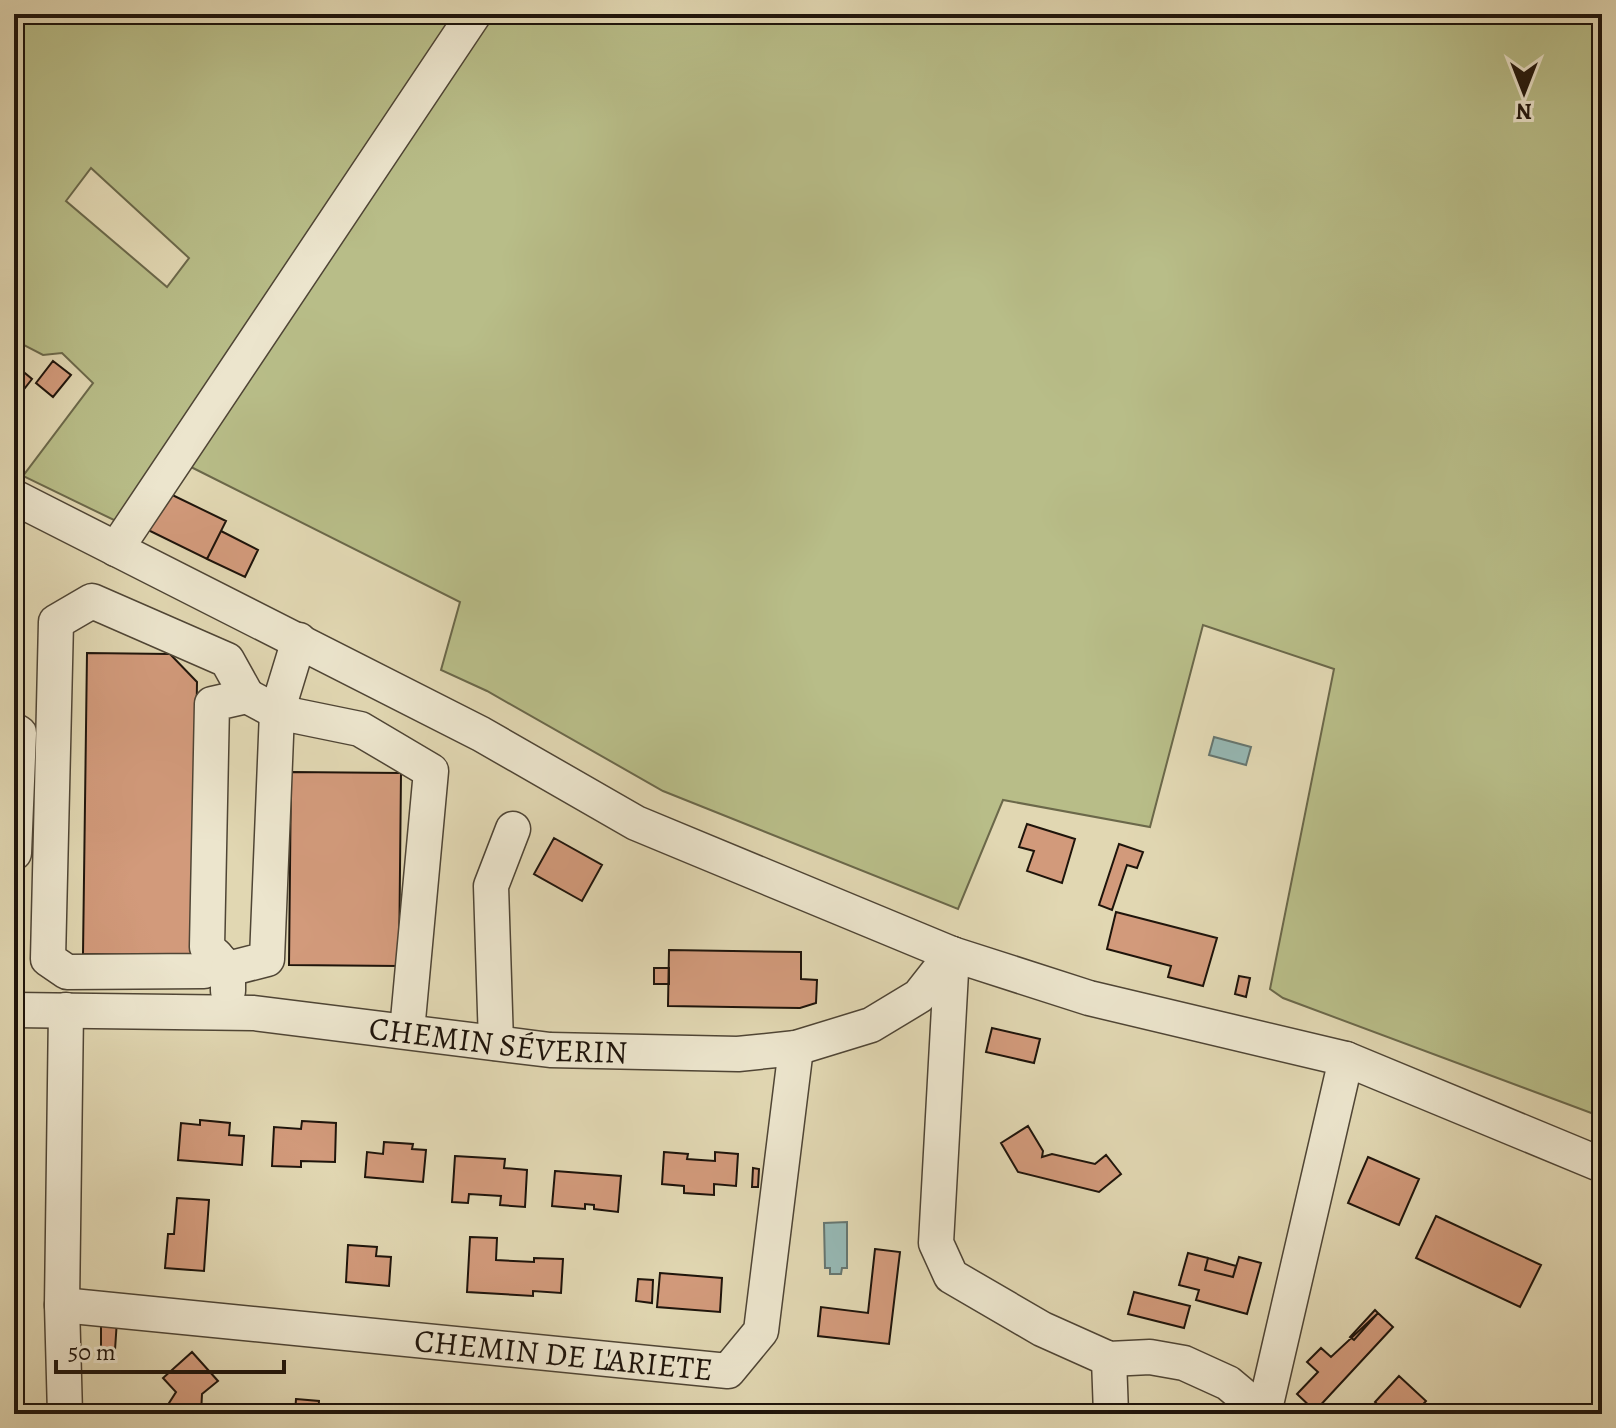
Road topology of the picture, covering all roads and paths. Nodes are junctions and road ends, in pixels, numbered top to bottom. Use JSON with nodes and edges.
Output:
{"nodes":[{"id":1,"x":474,"y":14,"type":"edge"},
{"id":2,"x":14,"y":497,"type":"edge"},
{"id":3,"x":116,"y":549,"type":"junction"},
{"id":4,"x":299,"y":640,"type":"junction"},
{"id":5,"x":247,"y":696,"type":"junction"},
{"id":6,"x":277,"y":712,"type":"junction"},
{"id":7,"x":16,"y":732,"type":"edge"},
{"id":8,"x":513,"y":829,"type":"dead end"},
{"id":9,"x":14,"y":853,"type":"edge"},
{"id":10,"x":952,"y":954,"type":"junction"},
{"id":11,"x":222,"y":963,"type":"junction"},
{"id":12,"x":14,"y":1010,"type":"edge"},
{"id":13,"x":66,"y":1010,"type":"junction"},
{"id":14,"x":229,"y":1011,"type":"junction"},
{"id":15,"x":407,"y":1031,"type":"junction"},
{"id":16,"x":496,"y":1043,"type":"junction"},
{"id":17,"x":796,"y":1048,"type":"junction"},
{"id":18,"x":1346,"y":1059,"type":"junction"},
{"id":19,"x":1602,"y":1165,"type":"edge"},
{"id":20,"x":62,"y":1305,"type":"junction"},
{"id":21,"x":1109,"y":1359,"type":"junction"},
{"id":22,"x":65,"y":1414,"type":"edge"},
{"id":23,"x":1111,"y":1414,"type":"edge"},
{"id":24,"x":1264,"y":1414,"type":"edge"}],
"edges":[{"from":1,"to":3,"type":"street"},
{"from":2,"to":3,"type":"street"},
{"from":3,"to":4,"type":"street"},
{"from":4,"to":6,"type":"street"},
{"from":4,"to":10,"type":"street"},
{"from":5,"to":6,"type":"street"},
{"from":5,"to":11,"type":"street"},
{"from":5,"to":11,"type":"street"},
{"from":6,"to":11,"type":"street"},
{"from":6,"to":15,"type":"street"},
{"from":7,"to":9,"type":"street"},
{"from":8,"to":16,"type":"street"},
{"from":10,"to":17,"type":"street","name":"CHEMIN SÉVERIN"},
{"from":10,"to":18,"type":"street"},
{"from":10,"to":21,"type":"street"},
{"from":11,"to":14,"type":"street"},
{"from":12,"to":13,"type":"street","name":"CHEMIN SÉVERIN"},
{"from":13,"to":14,"type":"street","name":"CHEMIN SÉVERIN"},
{"from":13,"to":20,"type":"street"},
{"from":14,"to":15,"type":"street","name":"CHEMIN SÉVERIN"},
{"from":15,"to":16,"type":"street","name":"CHEMIN SÉVERIN"},
{"from":16,"to":17,"type":"street","name":"CHEMIN SÉVERIN"},
{"from":17,"to":20,"type":"street","name":"CHEMIN DE L'ARIETE"},
{"from":18,"to":19,"type":"street"},
{"from":18,"to":24,"type":"street"},
{"from":20,"to":22,"type":"street"},
{"from":21,"to":23,"type":"street"},
{"from":21,"to":24,"type":"street"}]}
